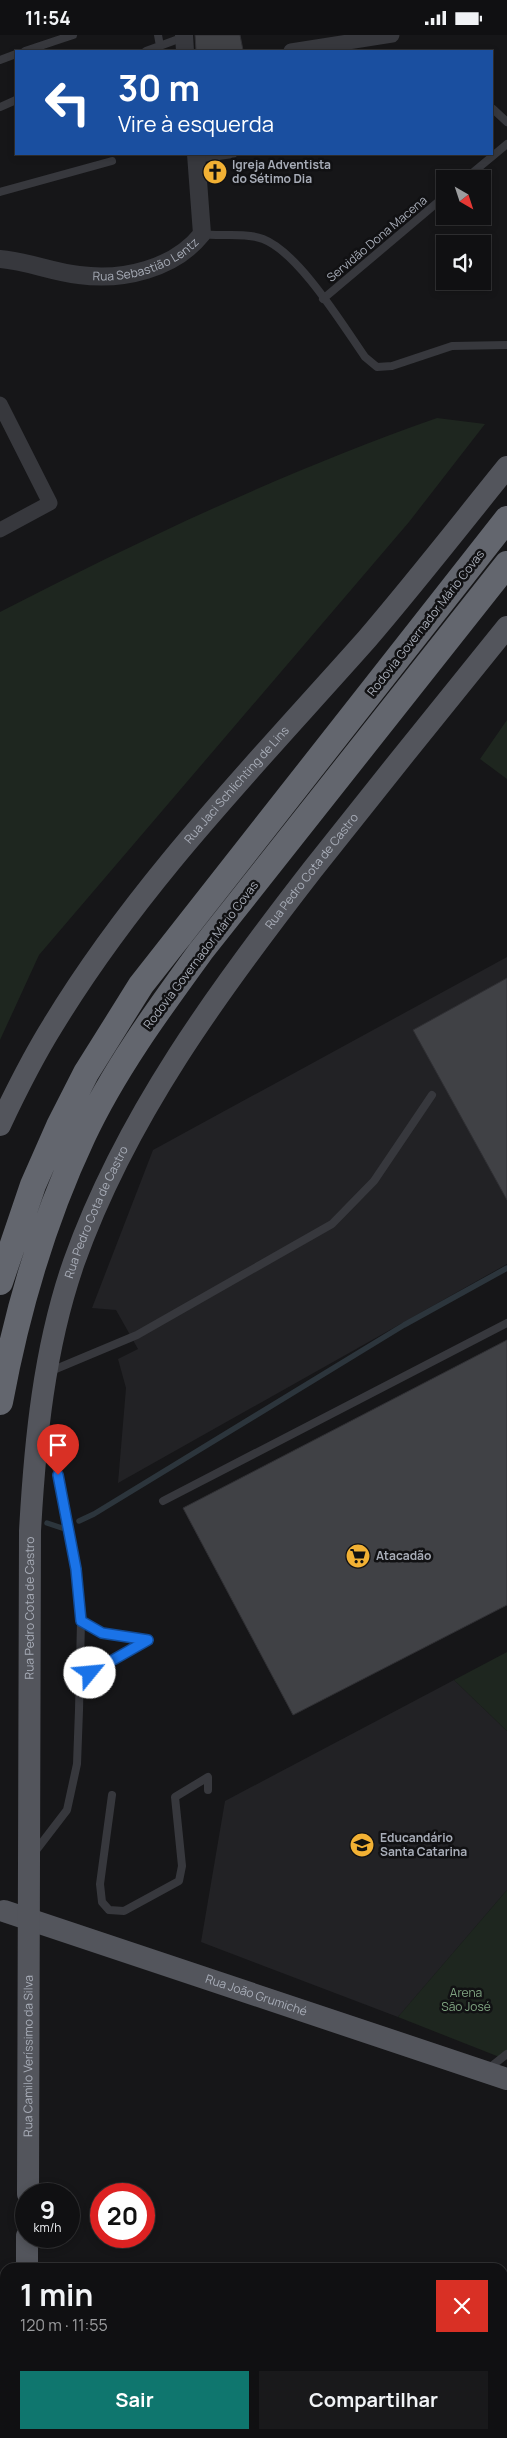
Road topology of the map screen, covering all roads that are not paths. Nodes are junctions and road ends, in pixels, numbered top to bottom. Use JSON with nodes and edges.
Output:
{"nodes":[{"id":1,"x":73,"y":35,"type":"edge"},
{"id":2,"x":158,"y":35,"type":"edge"},
{"id":3,"x":392,"y":35,"type":"edge"},
{"id":4,"x":185,"y":41,"type":"edge"},
{"id":5,"x":160,"y":46,"type":"junction"},
{"id":6,"x":28,"y":50,"type":"edge"},
{"id":7,"x":149,"y":50,"type":"edge"},
{"id":8,"x":297,"y":50,"type":"edge"},
{"id":9,"x":15,"y":54,"type":"edge"},
{"id":10,"x":0,"y":60,"type":"edge"},
{"id":11,"x":15,"y":101,"type":"edge"},
{"id":12,"x":0,"y":107,"type":"edge"},
{"id":13,"x":493,"y":109,"type":"dead end"},
{"id":14,"x":507,"y":122,"type":"edge"},
{"id":15,"x":507,"y":143,"type":"edge"},
{"id":16,"x":214,"y":155,"type":"edge"},
{"id":17,"x":196,"y":156,"type":"edge"},
{"id":18,"x":112,"y":161,"type":"dead end"},
{"id":19,"x":476,"y":170,"type":"edge"},
{"id":20,"x":0,"y":192,"type":"edge"},
{"id":21,"x":436,"y":204,"type":"edge"},
{"id":22,"x":202,"y":234,"type":"junction"},
{"id":23,"x":0,"y":259,"type":"edge"},
{"id":24,"x":323,"y":299,"type":"junction"},
{"id":25,"x":507,"y":345,"type":"edge"},
{"id":26,"x":0,"y":404,"type":"edge"},
{"id":27,"x":507,"y":467,"type":"edge"},
{"id":28,"x":507,"y":519,"type":"edge"},
{"id":29,"x":0,"y":530,"type":"edge"},
{"id":30,"x":507,"y":564,"type":"edge"},
{"id":31,"x":507,"y":627,"type":"edge"},
{"id":32,"x":432,"y":1095,"type":"dead end"},
{"id":33,"x":0,"y":1125,"type":"edge"},
{"id":34,"x":0,"y":1283,"type":"edge"},
{"id":35,"x":507,"y":1323,"type":"edge"},
{"id":36,"x":46,"y":1372,"type":"junction"},
{"id":37,"x":0,"y":1402,"type":"edge"},
{"id":38,"x":38,"y":1422,"type":"junction"},
{"id":39,"x":163,"y":1501,"type":"dead end"},
{"id":40,"x":81,"y":1621,"type":"junction"},
{"id":41,"x":79,"y":1678,"type":"junction"},
{"id":42,"x":208,"y":1789,"type":"dead end"},
{"id":43,"x":112,"y":1795,"type":"dead end"},
{"id":44,"x":29,"y":1861,"type":"junction"},
{"id":45,"x":5,"y":1911,"type":"dead end"},
{"id":46,"x":29,"y":1929,"type":"junction"},
{"id":47,"x":507,"y":2054,"type":"edge"},
{"id":48,"x":486,"y":2071,"type":"junction"},
{"id":49,"x":507,"y":2079,"type":"edge"},
{"id":50,"x":28,"y":2183,"type":"edge"},
{"id":51,"x":27,"y":2248,"type":"edge"},
{"id":52,"x":27,"y":2263,"type":"edge"}],
"edges":[{"from":1,"to":6,"type":"lane"},
{"from":2,"to":5,"type":"lane"},
{"from":3,"to":8,"type":"street"},
{"from":4,"to":5,"type":"lane"},
{"from":5,"to":7,"type":"lane"},
{"from":9,"to":10,"type":"lane"},
{"from":11,"to":12,"type":"lane"},
{"from":13,"to":14,"type":"lane"},
{"from":15,"to":19,"type":"lane"},
{"from":16,"to":17,"type":"lane"},
{"from":17,"to":22,"type":"street"},
{"from":18,"to":20,"type":"lane"},
{"from":21,"to":24,"type":"lane","name":"Servidão Dona Macena"},
{"from":22,"to":23,"type":"street","name":"Rua Sebastião Lentz"},
{"from":22,"to":24,"type":"lane","name":"Rua Sebastião Lentz"},
{"from":24,"to":25,"type":"lane","name":"Rua Sebastião Lentz"},
{"from":26,"to":29,"type":"street"},
{"from":27,"to":33,"type":"main road","name":"Rua Jaci Schlichting de Lins"},
{"from":28,"to":34,"type":"highway","name":"Rodovia Governador Mário Covas"},
{"from":30,"to":37,"type":"highway","name":"Rodovia Governador Mário Covas"},
{"from":31,"to":36,"type":"main road","name":"Rua Pedro Cota de Castro"},
{"from":32,"to":36,"type":"lane"},
{"from":35,"to":39,"type":"lane"},
{"from":36,"to":38,"type":"main road","name":"Rua Pedro Cota de Castro"},
{"from":38,"to":40,"type":"lane"},
{"from":38,"to":44,"type":"main road","name":"Rua Pedro Cota de Castro"},
{"from":40,"to":41,"type":"lane"},
{"from":40,"to":41,"type":"lane"},
{"from":41,"to":44,"type":"lane"},
{"from":42,"to":43,"type":"lane"},
{"from":44,"to":46,"type":"main road","name":"Rua Pedro Cota de Castro"},
{"from":45,"to":46,"type":"main road","name":"Rua João Grumiché"},
{"from":46,"to":48,"type":"main road","name":"Rua João Grumiché"},
{"from":46,"to":50,"type":"main road","name":"Rua Camilo Veríssimo da Silva"},
{"from":47,"to":48,"type":"lane"},
{"from":48,"to":49,"type":"main road","name":"Rua João Grumiché"},
{"from":51,"to":52,"type":"main road"}]}
